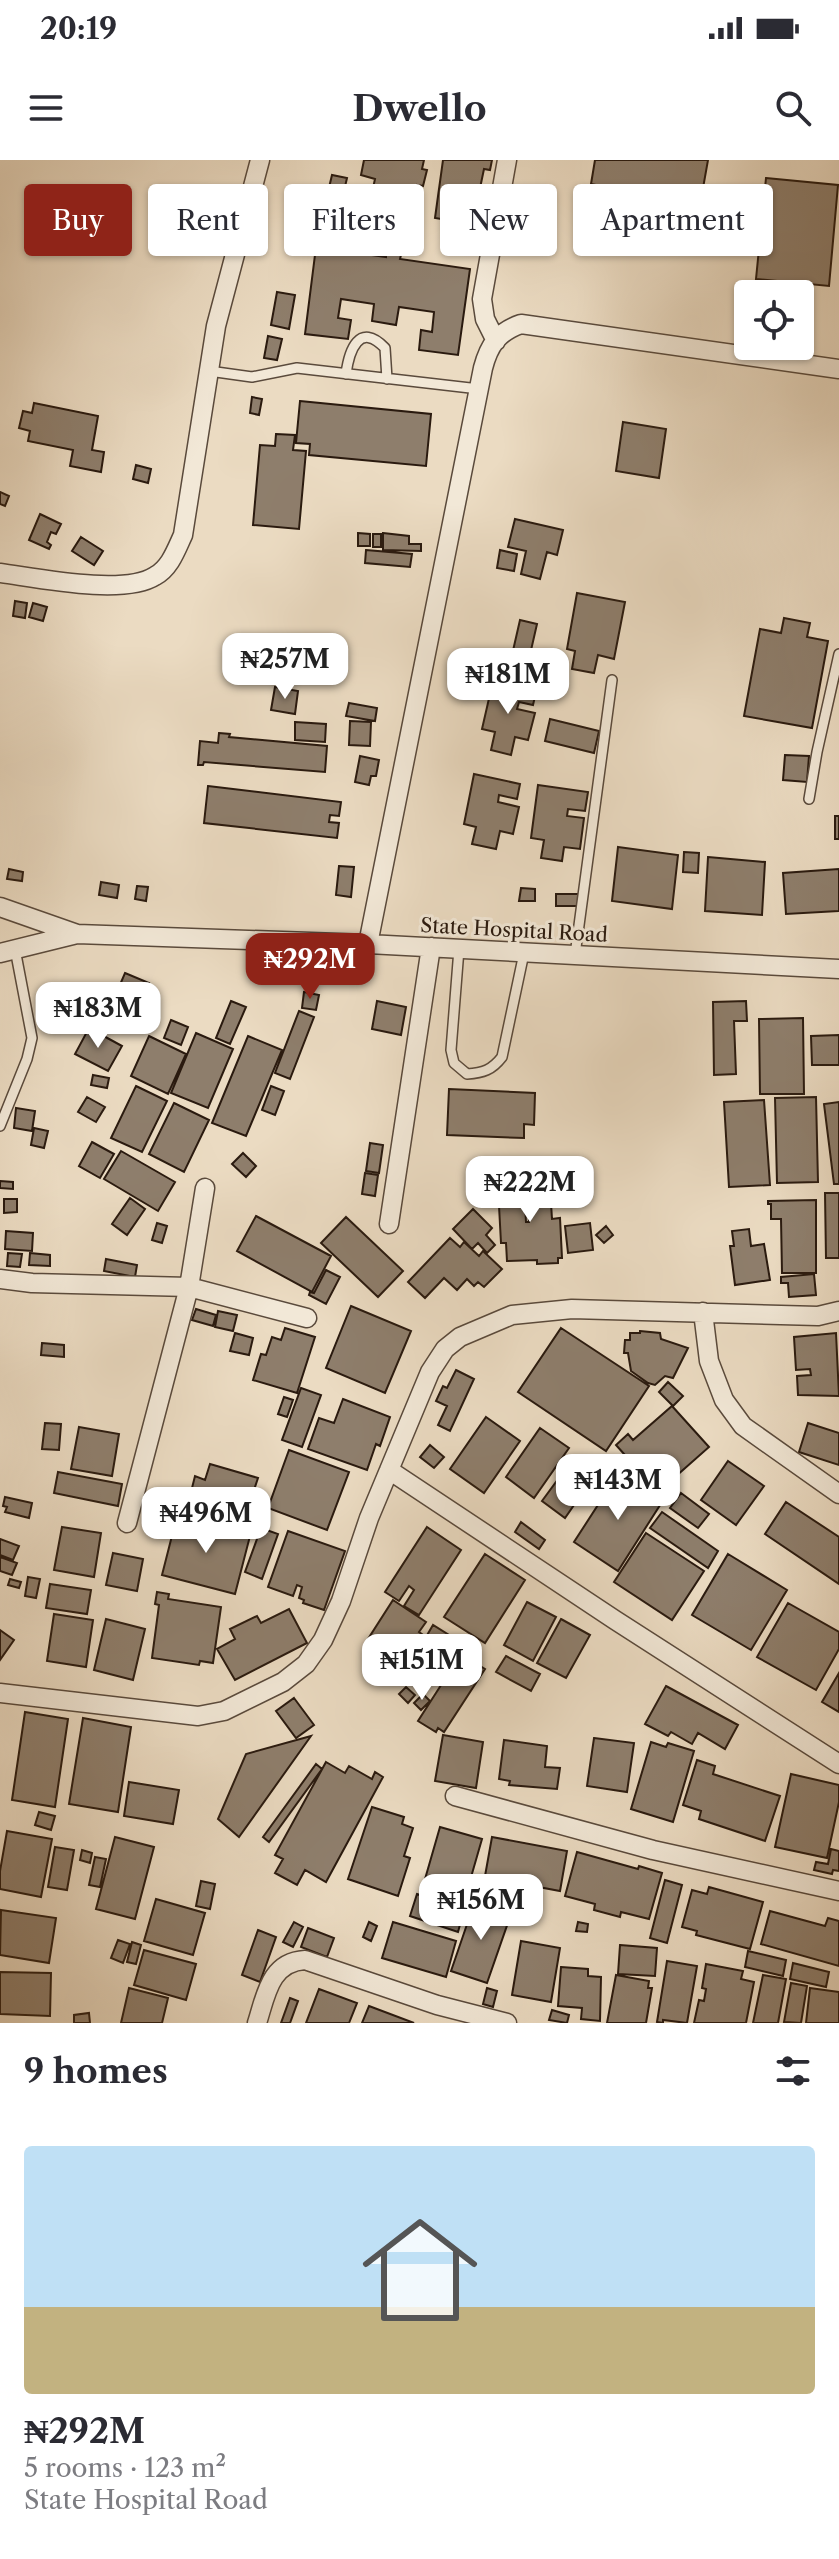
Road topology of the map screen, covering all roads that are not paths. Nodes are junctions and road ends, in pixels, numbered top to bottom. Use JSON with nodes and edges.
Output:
{"nodes":[{"id":1,"x":260,"y":160,"type":"edge"},
{"id":2,"x":507,"y":160,"type":"edge"},
{"id":3,"x":496,"y":341,"type":"junction"},
{"id":4,"x":839,"y":369,"type":"edge"},
{"id":5,"x":209,"y":371,"type":"junction"},
{"id":6,"x":346,"y":374,"type":"junction"},
{"id":7,"x":387,"y":379,"type":"junction"},
{"id":8,"x":479,"y":389,"type":"junction"},
{"id":9,"x":0,"y":573,"type":"edge"},
{"id":10,"x":839,"y":654,"type":"edge"},
{"id":11,"x":612,"y":680,"type":"dead end"},
{"id":12,"x":809,"y":799,"type":"dead end"},
{"id":13,"x":0,"y":907,"type":"edge"},
{"id":14,"x":77,"y":934,"type":"junction"},
{"id":15,"x":368,"y":944,"type":"junction"},
{"id":16,"x":431,"y":947,"type":"junction"},
{"id":17,"x":459,"y":949,"type":"junction"},
{"id":18,"x":8,"y":951,"type":"edge"},
{"id":19,"x":524,"y":953,"type":"junction"},
{"id":20,"x":575,"y":955,"type":"junction"},
{"id":21,"x":839,"y":969,"type":"edge"},
{"id":22,"x":0,"y":1126,"type":"edge"},
{"id":23,"x":205,"y":1188,"type":"dead end"},
{"id":24,"x":389,"y":1224,"type":"dead end"},
{"id":25,"x":0,"y":1279,"type":"edge"},
{"id":26,"x":189,"y":1287,"type":"junction"},
{"id":27,"x":839,"y":1311,"type":"edge"},
{"id":28,"x":703,"y":1312,"type":"junction"},
{"id":29,"x":307,"y":1318,"type":"dead end"},
{"id":30,"x":389,"y":1470,"type":"junction"},
{"id":31,"x":839,"y":1494,"type":"edge"},
{"id":32,"x":127,"y":1523,"type":"dead end"},
{"id":33,"x":0,"y":1693,"type":"edge"},
{"id":34,"x":839,"y":1764,"type":"edge"},
{"id":35,"x":455,"y":1796,"type":"dead end"},
{"id":36,"x":839,"y":1891,"type":"edge"},
{"id":37,"x":435,"y":2014,"type":"edge"},
{"id":38,"x":257,"y":2023,"type":"edge"},
{"id":39,"x":507,"y":2023,"type":"edge"}],
"edges":[{"from":1,"to":5,"type":"street"},
{"from":2,"to":3,"type":"street"},
{"from":3,"to":4,"type":"street"},
{"from":3,"to":8,"type":"street"},
{"from":5,"to":6,"type":"lane"},
{"from":5,"to":9,"type":"street"},
{"from":6,"to":7,"type":"lane"},
{"from":6,"to":7,"type":"lane"},
{"from":7,"to":8,"type":"lane"},
{"from":8,"to":15,"type":"street"},
{"from":10,"to":12,"type":"lane"},
{"from":11,"to":20,"type":"lane"},
{"from":13,"to":14,"type":"street","name":"State Hospital Road"},
{"from":14,"to":15,"type":"street","name":"State Hospital Road"},
{"from":14,"to":18,"type":"street"},
{"from":15,"to":16,"type":"street","name":"State Hospital Road"},
{"from":16,"to":17,"type":"street","name":"State Hospital Road"},
{"from":16,"to":24,"type":"street"},
{"from":17,"to":19,"type":"street","name":"State Hospital Road"},
{"from":17,"to":19,"type":"lane"},
{"from":18,"to":22,"type":"lane"},
{"from":19,"to":20,"type":"street","name":"State Hospital Road"},
{"from":20,"to":21,"type":"street","name":"State Hospital Road"},
{"from":23,"to":26,"type":"street"},
{"from":25,"to":26,"type":"street"},
{"from":26,"to":29,"type":"street"},
{"from":26,"to":32,"type":"street"},
{"from":27,"to":28,"type":"street"},
{"from":28,"to":30,"type":"street"},
{"from":28,"to":31,"type":"street"},
{"from":30,"to":33,"type":"street"},
{"from":30,"to":34,"type":"street"},
{"from":35,"to":36,"type":"street"},
{"from":37,"to":38,"type":"street"},
{"from":37,"to":39,"type":"street"}]}
